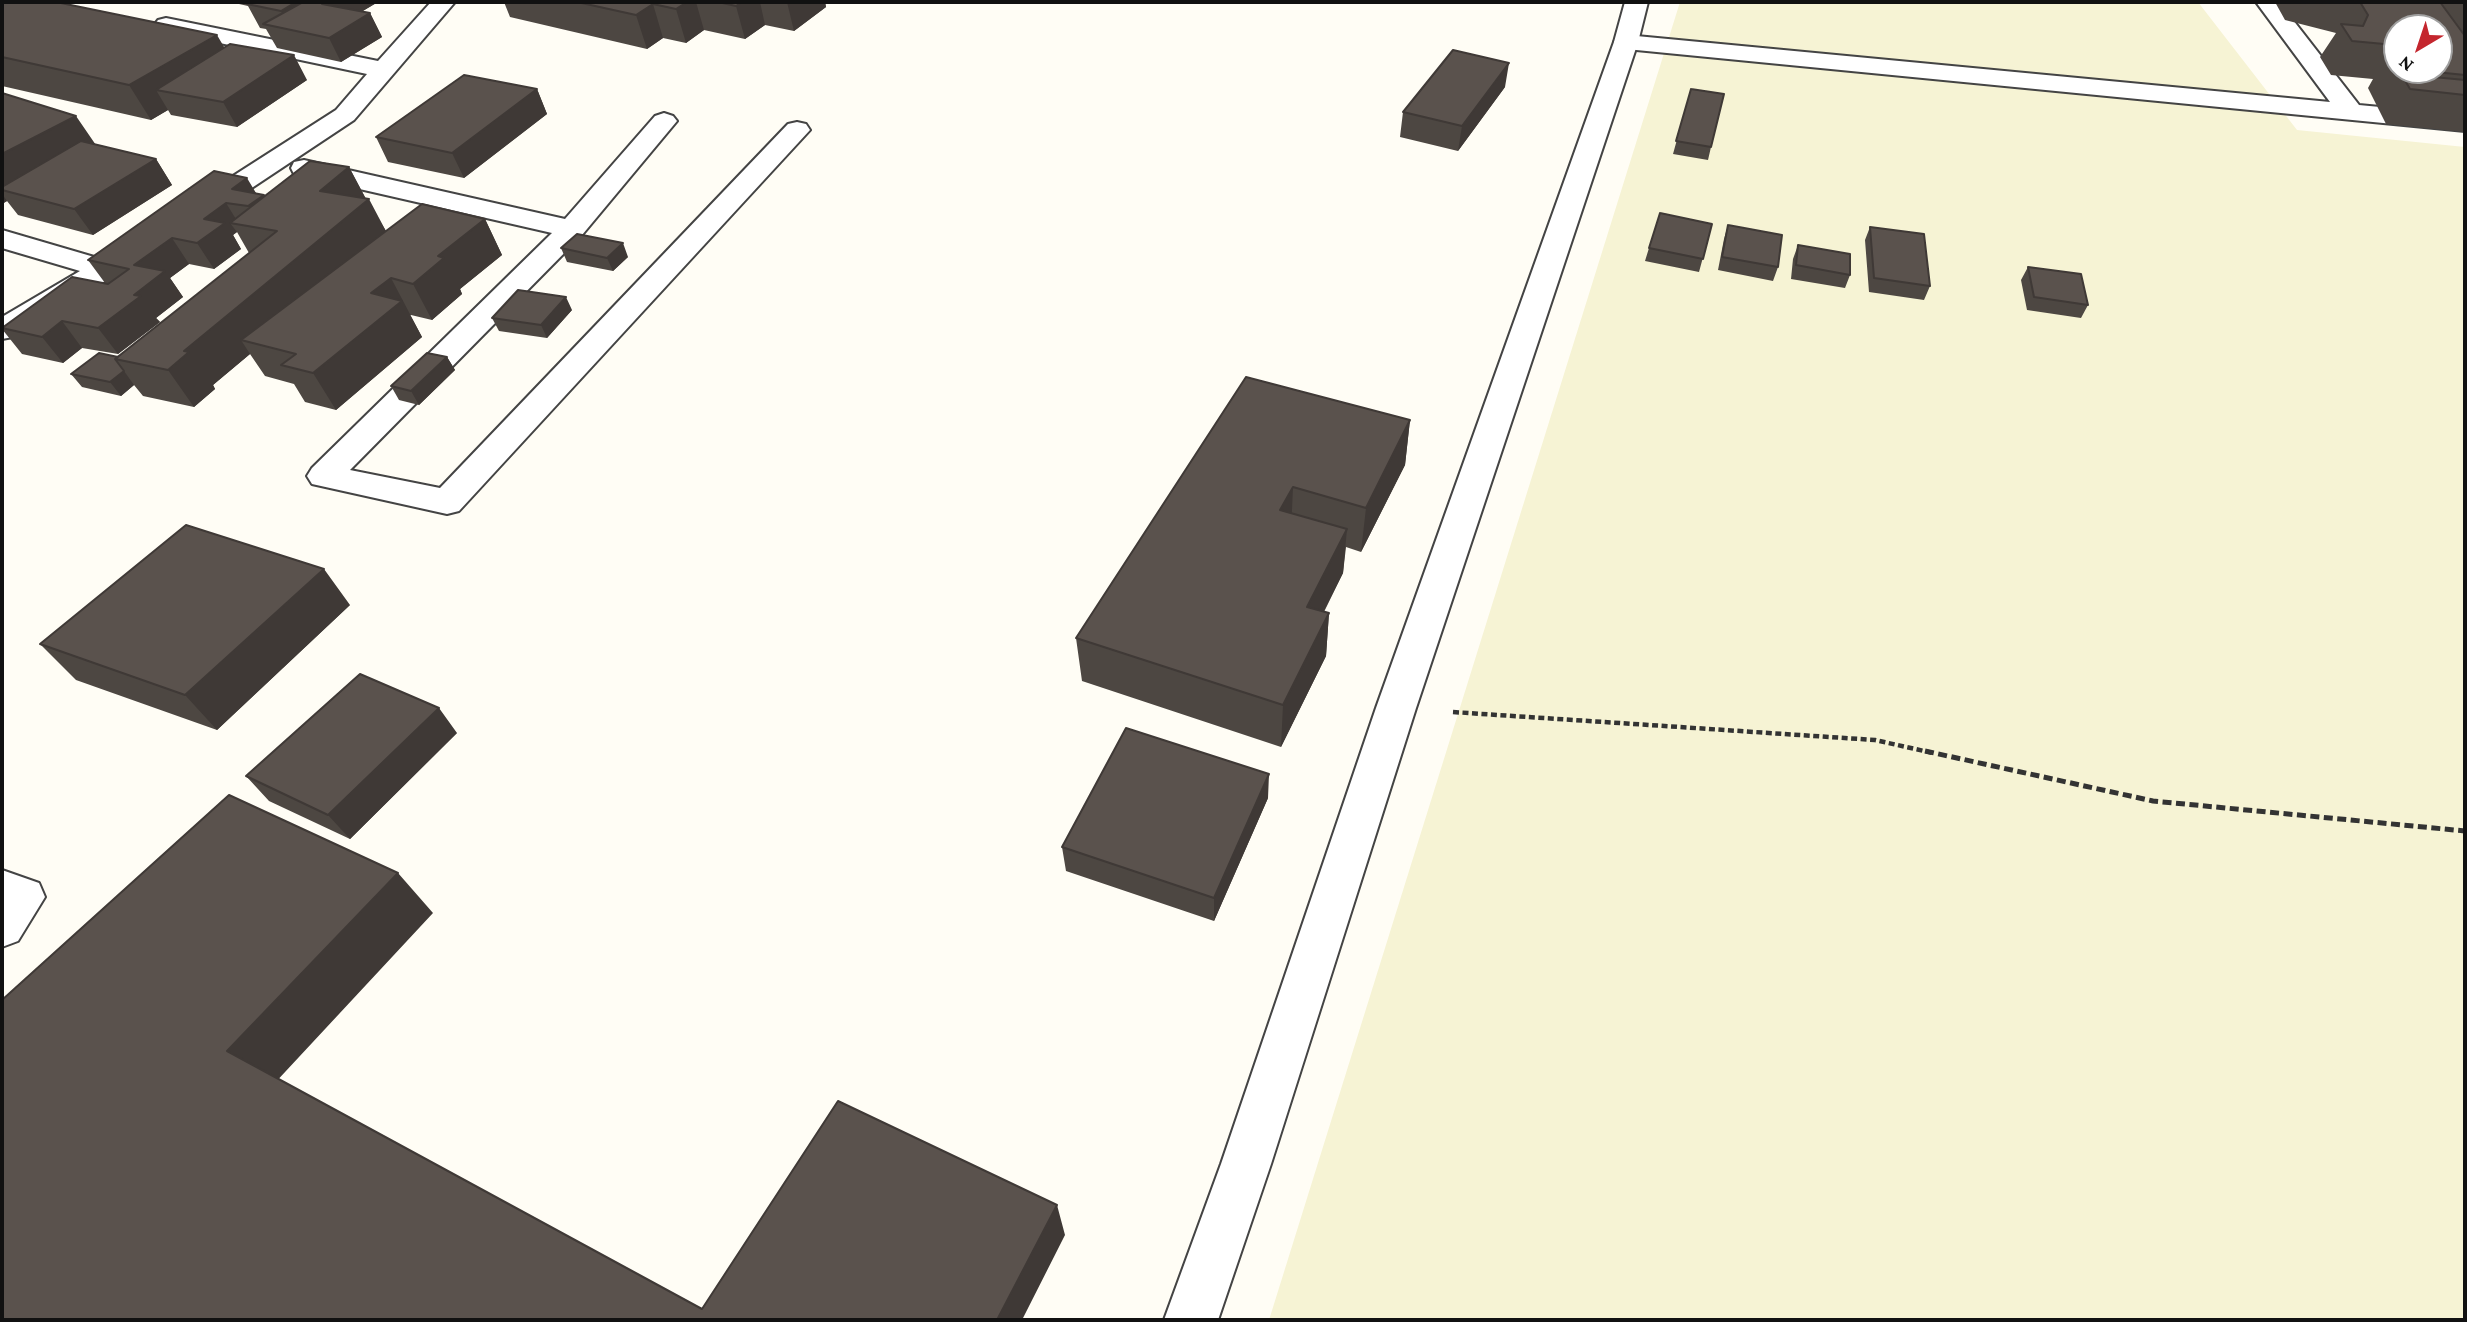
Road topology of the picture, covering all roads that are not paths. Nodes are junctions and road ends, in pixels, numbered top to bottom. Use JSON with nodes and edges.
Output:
{"nodes":[{"id":1,"x":443,"y":2,"type":"edge"},
{"id":2,"x":1636,"y":2,"type":"edge"},
{"id":3,"x":2267,"y":2,"type":"edge"},
{"id":4,"x":147,"y":21,"type":"edge"},
{"id":5,"x":1626,"y":42,"type":"junction"},
{"id":6,"x":384,"y":70,"type":"junction"},
{"id":7,"x":2350,"y":111,"type":"junction"},
{"id":8,"x":664,"y":121,"type":"dead end"},
{"id":9,"x":2465,"y":123,"type":"edge"},
{"id":10,"x":797,"y":130,"type":"dead end"},
{"id":11,"x":276,"y":162,"type":"junction"},
{"id":12,"x":572,"y":229,"type":"junction"},
{"id":13,"x":2,"y":239,"type":"edge"},
{"id":14,"x":105,"y":269,"type":"junction"},
{"id":15,"x":2,"y":330,"type":"edge"},
{"id":16,"x":2,"y":890,"type":"edge"},
{"id":17,"x":2,"y":928,"type":"edge"},
{"id":18,"x":1191,"y":1320,"type":"edge"}],
"edges":[{"from":1,"to":6,"type":"street"},
{"from":2,"to":5,"type":"street"},
{"from":3,"to":7,"type":"street"},
{"from":4,"to":6,"type":"street"},
{"from":5,"to":7,"type":"street"},
{"from":5,"to":18,"type":"street"},
{"from":6,"to":11,"type":"street"},
{"from":7,"to":9,"type":"street"},
{"from":8,"to":12,"type":"street"},
{"from":10,"to":12,"type":"street"},
{"from":11,"to":12,"type":"street"},
{"from":11,"to":14,"type":"street"},
{"from":13,"to":14,"type":"street"},
{"from":14,"to":15,"type":"street"},
{"from":16,"to":17,"type":"street"}]}
